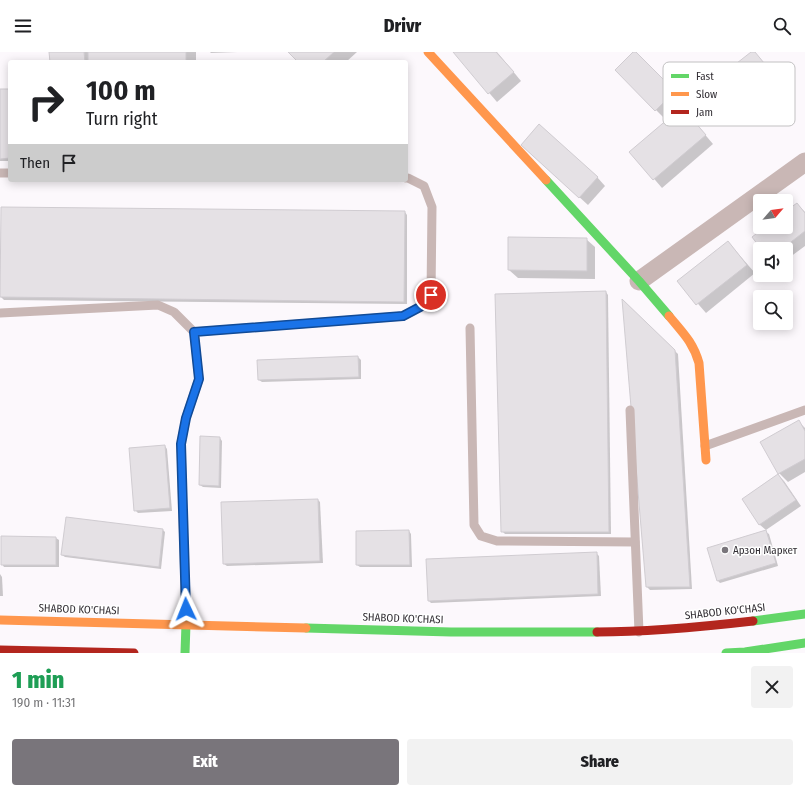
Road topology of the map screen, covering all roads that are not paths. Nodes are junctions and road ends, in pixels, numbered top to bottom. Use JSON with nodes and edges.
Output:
{"nodes":[{"id":1,"x":428,"y":52,"type":"edge"},
{"id":2,"x":805,"y":162,"type":"edge"},
{"id":3,"x":408,"y":178,"type":"edge"},
{"id":4,"x":639,"y":281,"type":"junction"},
{"id":5,"x":0,"y":313,"type":"edge"},
{"id":6,"x":470,"y":328,"type":"dead end"},
{"id":7,"x":194,"y":332,"type":"junction"},
{"id":8,"x":630,"y":410,"type":"dead end"},
{"id":9,"x":805,"y":410,"type":"edge"},
{"id":10,"x":705,"y":446,"type":"junction"},
{"id":11,"x":706,"y":460,"type":"dead end"},
{"id":12,"x":635,"y":542,"type":"junction"},
{"id":13,"x":805,"y":614,"type":"edge"},
{"id":14,"x":0,"y":620,"type":"edge"},
{"id":15,"x":186,"y":624,"type":"junction"},
{"id":16,"x":639,"y":632,"type":"junction"},
{"id":17,"x":805,"y":643,"type":"edge"},
{"id":18,"x":0,"y":650,"type":"edge"},
{"id":19,"x":34,"y":652,"type":"edge"},
{"id":20,"x":134,"y":653,"type":"edge"},
{"id":21,"x":185,"y":653,"type":"edge"},
{"id":22,"x":726,"y":653,"type":"edge"}],
"edges":[{"from":1,"to":4,"type":"main road"},
{"from":2,"to":4,"type":"street"},
{"from":3,"to":7,"type":"lane"},
{"from":4,"to":10,"type":"main road"},
{"from":5,"to":7,"type":"lane"},
{"from":6,"to":12,"type":"lane"},
{"from":7,"to":15,"type":"lane"},
{"from":8,"to":12,"type":"lane"},
{"from":9,"to":10,"type":"lane"},
{"from":10,"to":11,"type":"main road"},
{"from":12,"to":16,"type":"lane"},
{"from":13,"to":16,"type":"main road","name":"SHABOD KO'CHASI"},
{"from":14,"to":15,"type":"main road","name":"SHABOD KO'CHASI"},
{"from":15,"to":16,"type":"main road","name":"SHABOD KO'CHASI"},
{"from":15,"to":21,"type":"main road"},
{"from":17,"to":22,"type":"main road"},
{"from":18,"to":19,"type":"main road"},
{"from":19,"to":20,"type":"main road"}]}
